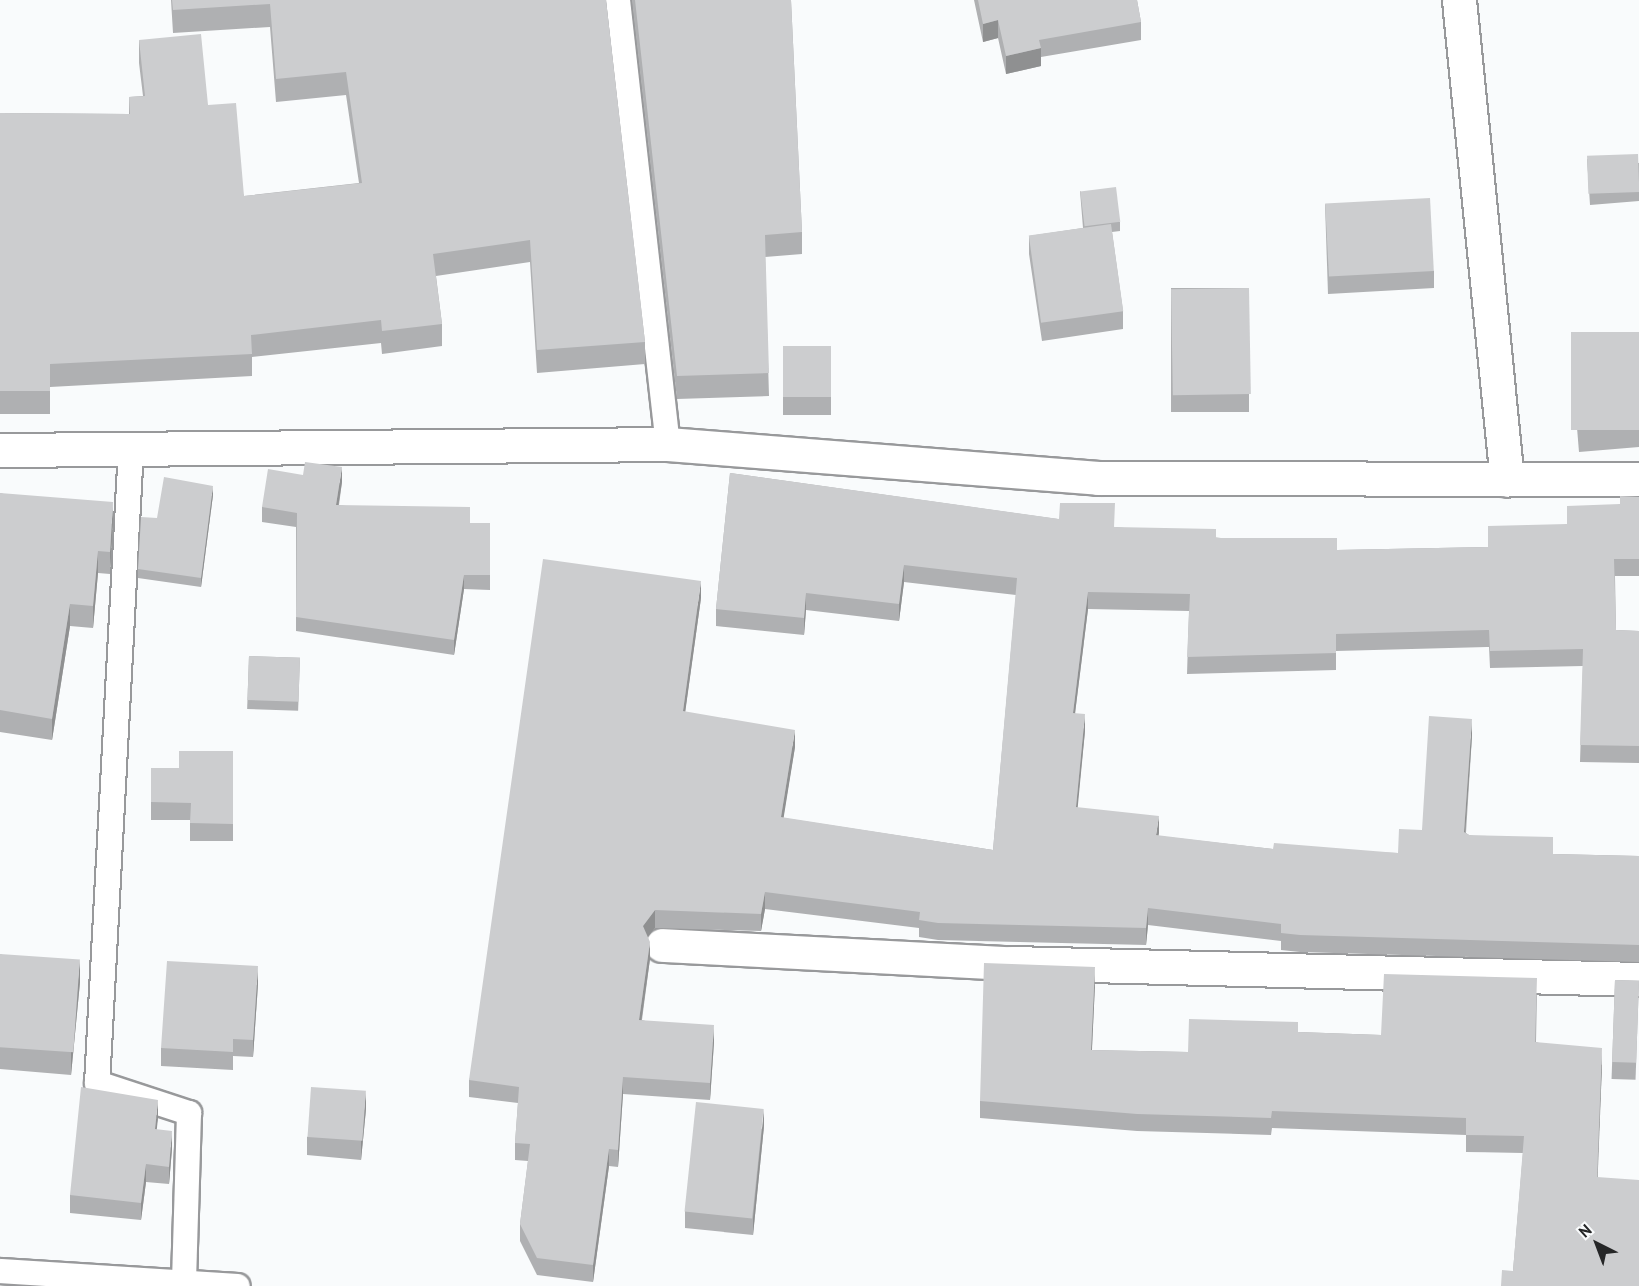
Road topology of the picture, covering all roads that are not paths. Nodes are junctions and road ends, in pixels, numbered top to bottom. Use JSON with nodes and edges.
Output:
{"nodes":[{"id":1,"x":618,"y":0,"type":"edge"},
{"id":2,"x":1459,"y":0,"type":"edge"},
{"id":3,"x":668,"y":444,"type":"junction"},
{"id":4,"x":131,"y":448,"type":"junction"},
{"id":5,"x":0,"y":450,"type":"edge"},
{"id":6,"x":1639,"y":478,"type":"edge"},
{"id":7,"x":1507,"y":480,"type":"junction"},
{"id":8,"x":662,"y":945,"type":"dead end"},
{"id":9,"x":1639,"y":979,"type":"edge"},
{"id":10,"x":0,"y":1271,"type":"edge"},
{"id":11,"x":184,"y":1282,"type":"junction"},
{"id":12,"x":238,"y":1286,"type":"edge"}],
"edges":[{"from":1,"to":3,"type":"lane"},
{"from":2,"to":7,"type":"street"},
{"from":3,"to":4,"type":"street"},
{"from":3,"to":7,"type":"street"},
{"from":4,"to":5,"type":"street"},
{"from":4,"to":11,"type":"lane"},
{"from":6,"to":7,"type":"street"},
{"from":8,"to":9,"type":"street"},
{"from":10,"to":11,"type":"lane"},
{"from":11,"to":12,"type":"lane"}]}
